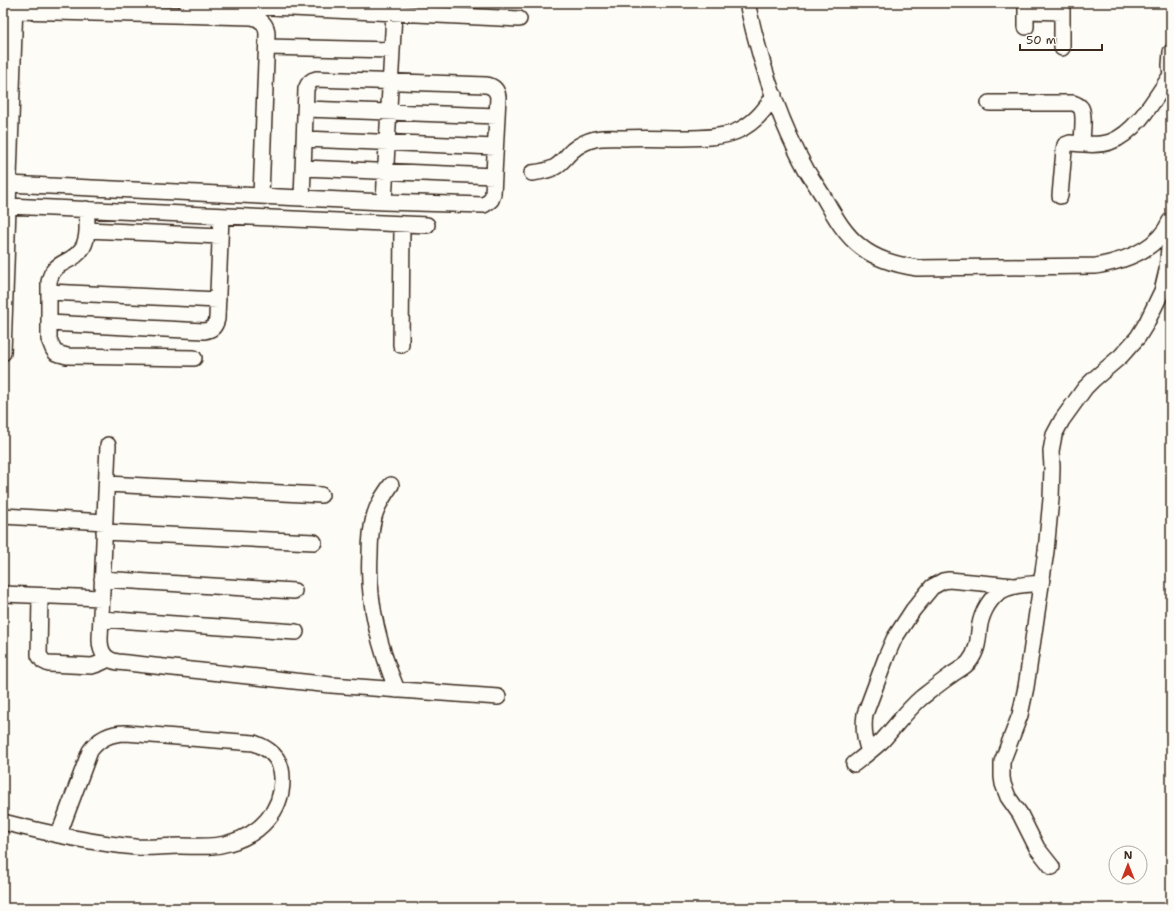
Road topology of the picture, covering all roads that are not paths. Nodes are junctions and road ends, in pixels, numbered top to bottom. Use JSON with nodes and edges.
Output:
{"nodes":[{"id":1,"x":187,"y":3,"type":"edge"},
{"id":2,"x":287,"y":3,"type":"edge"},
{"id":3,"x":747,"y":3,"type":"edge"},
{"id":4,"x":15,"y":7,"type":"edge"},
{"id":5,"x":270,"y":7,"type":"junction"},
{"id":6,"x":1026,"y":7,"type":"edge"},
{"id":7,"x":1062,"y":7,"type":"edge"},
{"id":8,"x":394,"y":13,"type":"junction"},
{"id":9,"x":519,"y":19,"type":"dead end"},
{"id":10,"x":1026,"y":27,"type":"dead end"},
{"id":11,"x":267,"y":47,"type":"junction"},
{"id":12,"x":1062,"y":48,"type":"dead end"},
{"id":13,"x":392,"y":50,"type":"junction"},
{"id":14,"x":1171,"y":52,"type":"edge"},
{"id":15,"x":1171,"y":76,"type":"edge"},
{"id":16,"x":391,"y":82,"type":"junction"},
{"id":17,"x":774,"y":95,"type":"junction"},
{"id":18,"x":989,"y":103,"type":"dead end"},
{"id":19,"x":306,"y":109,"type":"junction"},
{"id":20,"x":389,"y":112,"type":"junction"},
{"id":21,"x":497,"y":116,"type":"junction"},
{"id":22,"x":304,"y":139,"type":"junction"},
{"id":23,"x":387,"y":142,"type":"junction"},
{"id":24,"x":1082,"y":144,"type":"junction"},
{"id":25,"x":496,"y":147,"type":"junction"},
{"id":26,"x":304,"y":168,"type":"junction"},
{"id":27,"x":386,"y":172,"type":"junction"},
{"id":28,"x":532,"y":173,"type":"dead end"},
{"id":29,"x":494,"y":176,"type":"junction"},
{"id":30,"x":8,"y":184,"type":"junction"},
{"id":31,"x":261,"y":196,"type":"junction"},
{"id":32,"x":1060,"y":196,"type":"dead end"},
{"id":33,"x":302,"y":198,"type":"junction"},
{"id":34,"x":384,"y":202,"type":"junction"},
{"id":35,"x":8,"y":206,"type":"junction"},
{"id":36,"x":86,"y":209,"type":"junction"},
{"id":37,"x":221,"y":216,"type":"junction"},
{"id":38,"x":1171,"y":219,"type":"edge"},
{"id":39,"x":402,"y":224,"type":"junction"},
{"id":40,"x":427,"y":225,"type":"dead end"},
{"id":41,"x":1171,"y":225,"type":"edge"},
{"id":42,"x":87,"y":230,"type":"junction"},
{"id":43,"x":220,"y":236,"type":"junction"},
{"id":44,"x":49,"y":292,"type":"junction"},
{"id":45,"x":218,"y":300,"type":"junction"},
{"id":46,"x":4,"y":307,"type":"edge"},
{"id":47,"x":49,"y":323,"type":"junction"},
{"id":48,"x":401,"y":345,"type":"dead end"},
{"id":49,"x":3,"y":353,"type":"edge"},
{"id":50,"x":194,"y":358,"type":"dead end"},
{"id":51,"x":108,"y":445,"type":"dead end"},
{"id":52,"x":106,"y":484,"type":"junction"},
{"id":53,"x":391,"y":485,"type":"dead end"},
{"id":54,"x":321,"y":495,"type":"dead end"},
{"id":55,"x":3,"y":516,"type":"edge"},
{"id":56,"x":105,"y":527,"type":"junction"},
{"id":57,"x":314,"y":542,"type":"dead end"},
{"id":58,"x":102,"y":579,"type":"junction"},
{"id":59,"x":1041,"y":583,"type":"junction"},
{"id":60,"x":1015,"y":586,"type":"junction"},
{"id":61,"x":294,"y":591,"type":"dead end"},
{"id":62,"x":3,"y":594,"type":"edge"},
{"id":63,"x":40,"y":596,"type":"junction"},
{"id":64,"x":101,"y":598,"type":"junction"},
{"id":65,"x":100,"y":619,"type":"junction"},
{"id":66,"x":296,"y":632,"type":"dead end"},
{"id":67,"x":109,"y":659,"type":"junction"},
{"id":68,"x":397,"y":690,"type":"junction"},
{"id":69,"x":498,"y":697,"type":"dead end"},
{"id":70,"x":869,"y":751,"type":"junction"},
{"id":71,"x":854,"y":764,"type":"dead end"},
{"id":72,"x":3,"y":822,"type":"edge"},
{"id":73,"x":59,"y":834,"type":"junction"},
{"id":74,"x":1052,"y":867,"type":"dead end"}],
"edges":[{"from":1,"to":5,"type":"street"},
{"from":2,"to":5,"type":"street"},
{"from":3,"to":17,"type":"street"},
{"from":4,"to":11,"type":"street"},
{"from":4,"to":30,"type":"street"},
{"from":5,"to":8,"type":"street"},
{"from":6,"to":7,"type":"street"},
{"from":6,"to":10,"type":"street"},
{"from":7,"to":12,"type":"street"},
{"from":8,"to":9,"type":"street"},
{"from":8,"to":13,"type":"street"},
{"from":11,"to":13,"type":"street"},
{"from":11,"to":31,"type":"street"},
{"from":13,"to":16,"type":"street"},
{"from":14,"to":15,"type":"street"},
{"from":15,"to":24,"type":"street"},
{"from":16,"to":19,"type":"street"},
{"from":16,"to":20,"type":"street"},
{"from":16,"to":21,"type":"street"},
{"from":17,"to":28,"type":"street"},
{"from":17,"to":38,"type":"street"},
{"from":18,"to":24,"type":"street"},
{"from":19,"to":20,"type":"street"},
{"from":19,"to":22,"type":"street"},
{"from":20,"to":21,"type":"street"},
{"from":20,"to":23,"type":"street"},
{"from":21,"to":25,"type":"street"},
{"from":22,"to":23,"type":"street"},
{"from":22,"to":26,"type":"street"},
{"from":23,"to":25,"type":"street"},
{"from":23,"to":27,"type":"street"},
{"from":24,"to":32,"type":"street"},
{"from":25,"to":29,"type":"street"},
{"from":26,"to":27,"type":"street"},
{"from":26,"to":33,"type":"street"},
{"from":27,"to":29,"type":"street"},
{"from":27,"to":34,"type":"street"},
{"from":29,"to":34,"type":"street"},
{"from":30,"to":31,"type":"street"},
{"from":30,"to":35,"type":"street"},
{"from":31,"to":33,"type":"street"},
{"from":33,"to":34,"type":"street"},
{"from":35,"to":36,"type":"street"},
{"from":35,"to":46,"type":"street"},
{"from":36,"to":37,"type":"street"},
{"from":36,"to":42,"type":"street"},
{"from":37,"to":39,"type":"street"},
{"from":37,"to":43,"type":"street"},
{"from":39,"to":40,"type":"street"},
{"from":39,"to":48,"type":"street"},
{"from":41,"to":59,"type":"street"},
{"from":42,"to":43,"type":"street"},
{"from":42,"to":44,"type":"street"},
{"from":43,"to":45,"type":"street"},
{"from":44,"to":45,"type":"street"},
{"from":44,"to":47,"type":"street"},
{"from":45,"to":47,"type":"street"},
{"from":46,"to":49,"type":"street"},
{"from":47,"to":50,"type":"street"},
{"from":51,"to":52,"type":"street"},
{"from":52,"to":54,"type":"street"},
{"from":52,"to":56,"type":"street"},
{"from":53,"to":68,"type":"street"},
{"from":55,"to":56,"type":"street"},
{"from":56,"to":57,"type":"street"},
{"from":56,"to":58,"type":"street"},
{"from":58,"to":61,"type":"street"},
{"from":58,"to":64,"type":"street"},
{"from":59,"to":60,"type":"street"},
{"from":59,"to":74,"type":"street"},
{"from":60,"to":70,"type":"street"},
{"from":60,"to":70,"type":"street"},
{"from":62,"to":63,"type":"street"},
{"from":63,"to":64,"type":"street"},
{"from":63,"to":67,"type":"street"},
{"from":64,"to":65,"type":"street"},
{"from":65,"to":66,"type":"street"},
{"from":65,"to":67,"type":"street"},
{"from":67,"to":68,"type":"street"},
{"from":68,"to":69,"type":"street"},
{"from":70,"to":71,"type":"street"},
{"from":72,"to":73,"type":"street"},
{"from":73,"to":73,"type":"street"}]}
